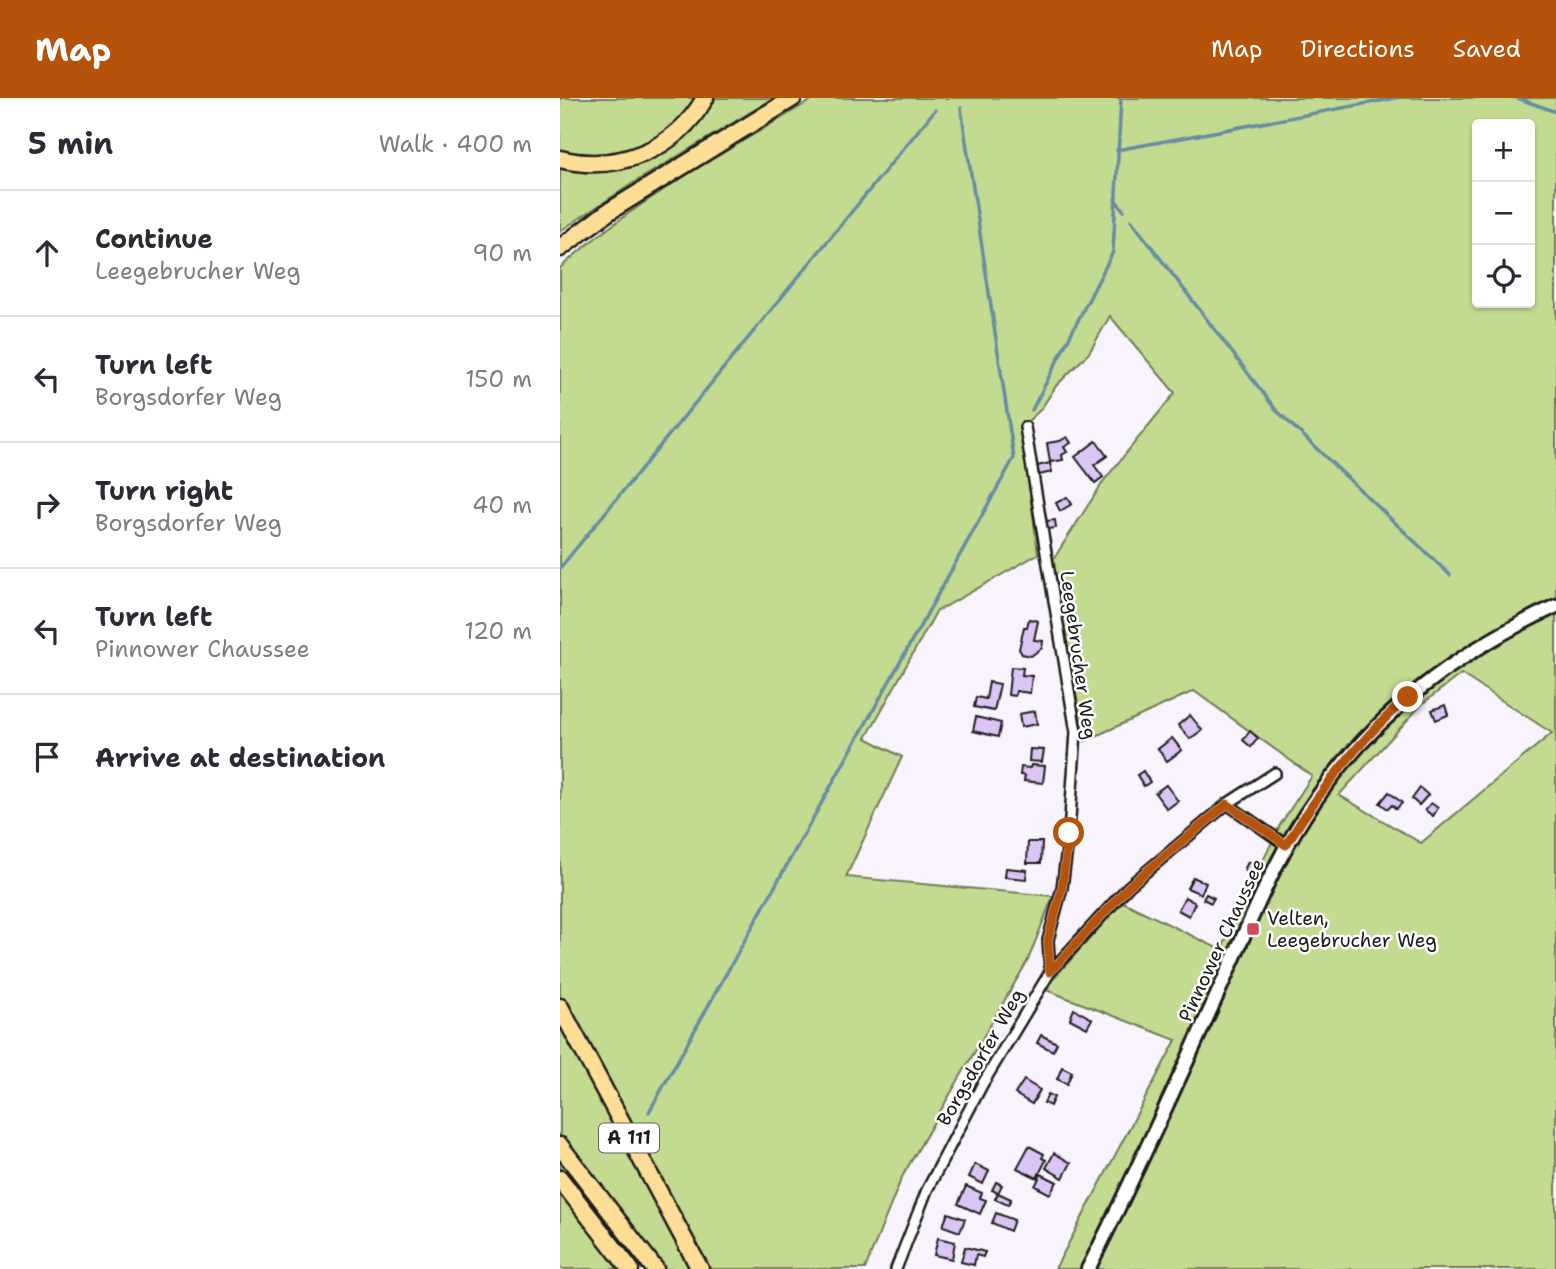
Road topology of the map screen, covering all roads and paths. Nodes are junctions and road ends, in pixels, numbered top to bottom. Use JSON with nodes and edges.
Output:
{"nodes":[{"id":1,"x":705,"y":98,"type":"edge"},
{"id":2,"x":793,"y":98,"type":"edge"},
{"id":3,"x":560,"y":159,"type":"edge"},
{"id":4,"x":560,"y":248,"type":"edge"},
{"id":5,"x":1025,"y":426,"type":"dead end"},
{"id":6,"x":1556,"y":607,"type":"edge"},
{"id":7,"x":1275,"y":773,"type":"dead end"},
{"id":8,"x":1227,"y":804,"type":"junction"},
{"id":9,"x":1286,"y":845,"type":"junction"},
{"id":10,"x":1050,"y":972,"type":"junction"},
{"id":11,"x":560,"y":1007,"type":"edge"},
{"id":12,"x":560,"y":1146,"type":"edge"},
{"id":13,"x":560,"y":1179,"type":"edge"},
{"id":14,"x":630,"y":1269,"type":"edge"},
{"id":15,"x":655,"y":1269,"type":"edge"},
{"id":16,"x":700,"y":1269,"type":"edge"},
{"id":17,"x":896,"y":1269,"type":"edge"},
{"id":18,"x":1088,"y":1269,"type":"edge"}],
"edges":[{"from":1,"to":3,"type":"highway"},
{"from":2,"to":4,"type":"highway"},
{"from":5,"to":10,"type":"street","name":"Leegebrucher Weg"},
{"from":6,"to":9,"type":"main road","name":"Pinnower Chaussee"},
{"from":7,"to":8,"type":"street","name":"Borgsdorfer Weg"},
{"from":8,"to":9,"type":"street"},
{"from":8,"to":10,"type":"street","name":"Borgsdorfer Weg"},
{"from":9,"to":18,"type":"main road","name":"Pinnower Chaussee"},
{"from":10,"to":17,"type":"street","name":"Borgsdorfer Weg"},
{"from":11,"to":16,"type":"highway","number":"A 111"},
{"from":12,"to":15,"type":"highway"},
{"from":13,"to":14,"type":"highway"}]}
